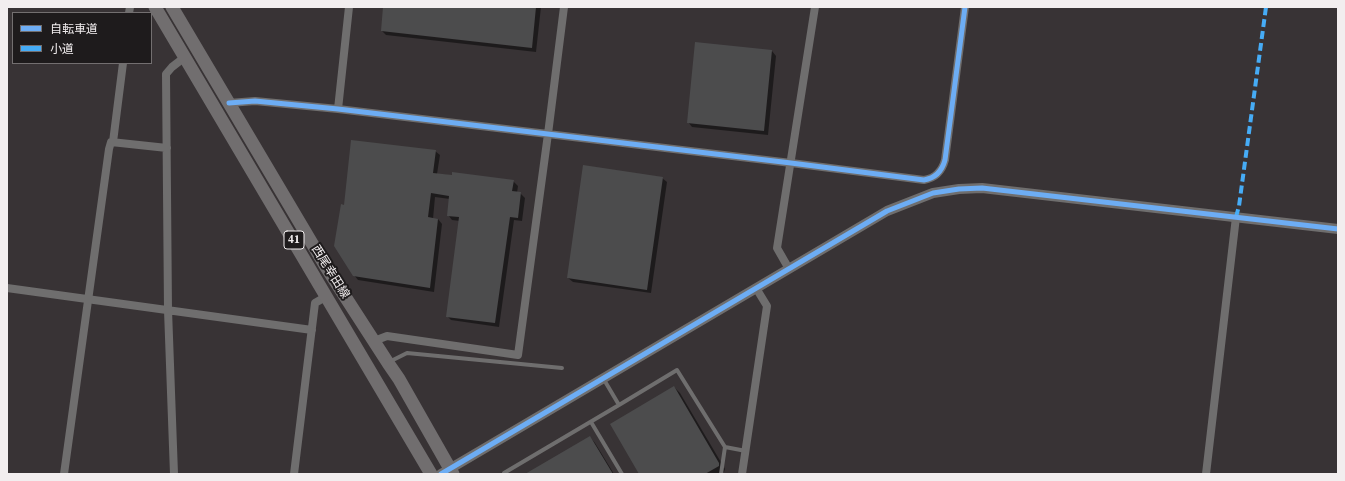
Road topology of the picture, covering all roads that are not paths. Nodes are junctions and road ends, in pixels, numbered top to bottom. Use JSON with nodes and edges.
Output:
{"nodes":[{"id":1,"x":155,"y":7,"type":"edge"},
{"id":2,"x":172,"y":7,"type":"edge"},
{"id":3,"x":349,"y":7,"type":"edge"},
{"id":4,"x":564,"y":7,"type":"edge"},
{"id":5,"x":815,"y":7,"type":"edge"},
{"id":6,"x":965,"y":7,"type":"edge"},
{"id":7,"x":185,"y":58,"type":"junction"},
{"id":8,"x":123,"y":64,"type":"edge"},
{"id":9,"x":229,"y":102,"type":"junction"},
{"id":10,"x":338,"y":109,"type":"junction"},
{"id":11,"x":548,"y":134,"type":"junction"},
{"id":12,"x":113,"y":142,"type":"junction"},
{"id":13,"x":167,"y":148,"type":"junction"},
{"id":14,"x":791,"y":163,"type":"junction"},
{"id":15,"x":1236,"y":217,"type":"junction"},
{"id":16,"x":1338,"y":229,"type":"edge"},
{"id":17,"x":789,"y":269,"type":"junction"},
{"id":18,"x":7,"y":288,"type":"edge"},
{"id":19,"x":756,"y":288,"type":"junction"},
{"id":20,"x":327,"y":296,"type":"junction"},
{"id":21,"x":88,"y":299,"type":"junction"},
{"id":22,"x":168,"y":310,"type":"junction"},
{"id":23,"x":312,"y":330,"type":"junction"},
{"id":24,"x":374,"y":341,"type":"junction"},
{"id":25,"x":388,"y":363,"type":"junction"},
{"id":26,"x":562,"y":368,"type":"dead end"},
{"id":27,"x":603,"y":378,"type":"junction"},
{"id":28,"x":619,"y":405,"type":"junction"},
{"id":29,"x":591,"y":422,"type":"junction"},
{"id":30,"x":725,"y":447,"type":"junction"},
{"id":31,"x":746,"y":451,"type":"junction"},
{"id":32,"x":448,"y":472,"type":"edge"},
{"id":33,"x":64,"y":474,"type":"edge"},
{"id":34,"x":174,"y":474,"type":"edge"},
{"id":35,"x":294,"y":474,"type":"edge"},
{"id":36,"x":430,"y":474,"type":"edge"},
{"id":37,"x":505,"y":474,"type":"edge"},
{"id":38,"x":622,"y":474,"type":"edge"},
{"id":39,"x":721,"y":474,"type":"edge"},
{"id":40,"x":742,"y":474,"type":"edge"},
{"id":41,"x":1206,"y":474,"type":"edge"}],
"edges":[{"from":1,"to":7,"type":"main road","name":"西尾幸田線","number":"41"},
{"from":2,"to":9,"type":"main road","name":"西尾幸田線","number":"41"},
{"from":3,"to":10,"type":"street"},
{"from":4,"to":11,"type":"street"},
{"from":5,"to":14,"type":"street"},
{"from":6,"to":14,"type":"street"},
{"from":7,"to":13,"type":"street"},
{"from":7,"to":20,"type":"main road","name":"西尾幸田線","number":"41"},
{"from":8,"to":12,"type":"street"},
{"from":9,"to":10,"type":"street"},
{"from":9,"to":24,"type":"main road","name":"西尾幸田線","number":"41"},
{"from":10,"to":11,"type":"street"},
{"from":11,"to":14,"type":"street"},
{"from":11,"to":24,"type":"street"},
{"from":12,"to":13,"type":"street"},
{"from":12,"to":21,"type":"street"},
{"from":13,"to":22,"type":"street"},
{"from":14,"to":17,"type":"street"},
{"from":15,"to":16,"type":"street"},
{"from":15,"to":17,"type":"street"},
{"from":15,"to":41,"type":"street"},
{"from":17,"to":19,"type":"street"},
{"from":18,"to":21,"type":"street"},
{"from":19,"to":27,"type":"street"},
{"from":19,"to":31,"type":"street"},
{"from":20,"to":23,"type":"street"},
{"from":20,"to":36,"type":"main road","name":"西尾幸田線","number":"41"},
{"from":21,"to":22,"type":"street"},
{"from":21,"to":33,"type":"street"},
{"from":22,"to":23,"type":"street"},
{"from":22,"to":34,"type":"street"},
{"from":23,"to":35,"type":"street"},
{"from":24,"to":25,"type":"main road","name":"西尾幸田線","number":"41"},
{"from":25,"to":26,"type":"lane"},
{"from":25,"to":32,"type":"main road","name":"西尾幸田線","number":"41"},
{"from":27,"to":28,"type":"lane"},
{"from":27,"to":32,"type":"street"},
{"from":28,"to":29,"type":"lane"},
{"from":28,"to":30,"type":"lane"},
{"from":29,"to":37,"type":"lane"},
{"from":29,"to":38,"type":"lane"},
{"from":30,"to":31,"type":"lane"},
{"from":30,"to":39,"type":"lane"},
{"from":31,"to":40,"type":"street"}]}
